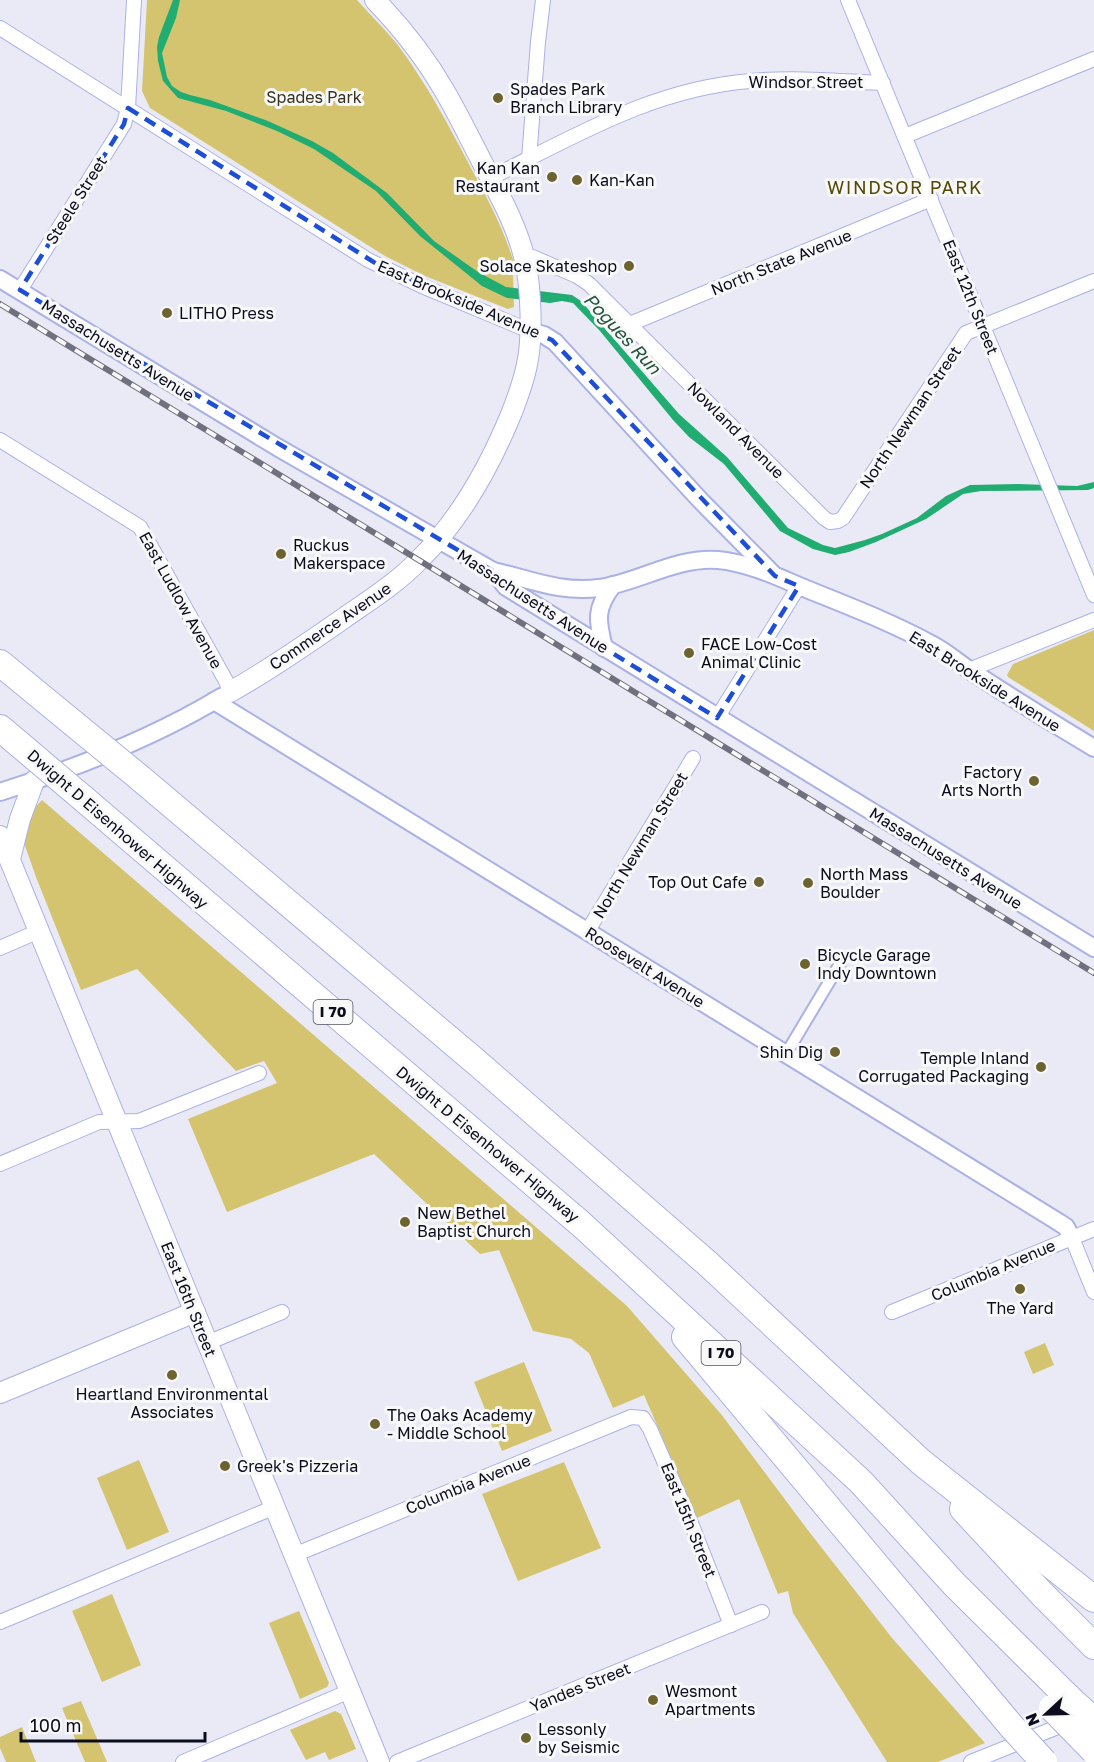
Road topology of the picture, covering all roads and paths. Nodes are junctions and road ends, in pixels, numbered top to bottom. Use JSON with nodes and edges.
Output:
{"nodes":[{"id":1,"x":134,"y":0,"type":"edge"},
{"id":2,"x":375,"y":0,"type":"edge"},
{"id":3,"x":543,"y":0,"type":"edge"},
{"id":4,"x":848,"y":0,"type":"edge"},
{"id":5,"x":0,"y":28,"type":"edge"},
{"id":6,"x":1094,"y":59,"type":"edge"},
{"id":7,"x":883,"y":83,"type":"junction"},
{"id":8,"x":128,"y":108,"type":"junction"},
{"id":9,"x":905,"y":136,"type":"junction"},
{"id":10,"x":529,"y":159,"type":"junction"},
{"id":11,"x":490,"y":178,"type":"junction"},
{"id":12,"x":931,"y":199,"type":"junction"},
{"id":13,"x":525,"y":261,"type":"junction"},
{"id":14,"x":0,"y":279,"type":"edge"},
{"id":15,"x":1094,"y":281,"type":"edge"},
{"id":16,"x":20,"y":290,"type":"junction"},
{"id":17,"x":630,"y":324,"type":"junction"},
{"id":18,"x":982,"y":327,"type":"junction"},
{"id":19,"x":530,"y":331,"type":"junction"},
{"id":20,"x":0,"y":440,"type":"edge"},
{"id":21,"x":834,"y":522,"type":"joint"},
{"id":22,"x":438,"y":539,"type":"junction"},
{"id":23,"x":493,"y":572,"type":"junction"},
{"id":24,"x":775,"y":576,"type":"junction"},
{"id":25,"x":614,"y":585,"type":"junction"},
{"id":26,"x":799,"y":586,"type":"junction"},
{"id":27,"x":1094,"y":595,"type":"edge"},
{"id":28,"x":1094,"y":620,"type":"edge"},
{"id":29,"x":604,"y":648,"type":"junction"},
{"id":30,"x":0,"y":663,"type":"edge"},
{"id":31,"x":969,"y":670,"type":"junction"},
{"id":32,"x":222,"y":697,"type":"junction"},
{"id":33,"x":717,"y":718,"type":"junction"},
{"id":34,"x":10,"y":736,"type":"edge"},
{"id":35,"x":1094,"y":748,"type":"edge"},
{"id":36,"x":693,"y":758,"type":"dead end"},
{"id":37,"x":34,"y":781,"type":"junction"},
{"id":38,"x":0,"y":792,"type":"edge"},
{"id":39,"x":0,"y":836,"type":"edge"},
{"id":40,"x":10,"y":859,"type":"junction"},
{"id":41,"x":39,"y":931,"type":"junction"},
{"id":42,"x":587,"y":932,"type":"junction"},
{"id":43,"x":0,"y":948,"type":"edge"},
{"id":44,"x":1094,"y":948,"type":"edge"},
{"id":45,"x":841,"y":962,"type":"dead end"},
{"id":46,"x":786,"y":1054,"type":"junction"},
{"id":47,"x":259,"y":1073,"type":"dead end"},
{"id":48,"x":118,"y":1123,"type":"junction"},
{"id":49,"x":0,"y":1164,"type":"edge"},
{"id":50,"x":581,"y":1224,"type":"junction"},
{"id":51,"x":1094,"y":1228,"type":"edge"},
{"id":52,"x":1072,"y":1238,"type":"junction"},
{"id":53,"x":1094,"y":1292,"type":"edge"},
{"id":54,"x":195,"y":1312,"type":"junction"},
{"id":55,"x":282,"y":1312,"type":"dead end"},
{"id":56,"x":892,"y":1312,"type":"dead end"},
{"id":57,"x":207,"y":1343,"type":"junction"},
{"id":58,"x":0,"y":1393,"type":"edge"},
{"id":59,"x":643,"y":1418,"type":"joint"},
{"id":60,"x":903,"y":1446,"type":"junction"},
{"id":61,"x":274,"y":1507,"type":"junction"},
{"id":62,"x":294,"y":1555,"type":"junction"},
{"id":63,"x":1094,"y":1599,"type":"edge"},
{"id":64,"x":762,"y":1612,"type":"dead end"},
{"id":65,"x":0,"y":1622,"type":"edge"},
{"id":66,"x":731,"y":1624,"type":"junction"},
{"id":67,"x":1094,"y":1646,"type":"edge"},
{"id":68,"x":350,"y":1691,"type":"junction"},
{"id":69,"x":1061,"y":1703,"type":"junction"},
{"id":70,"x":1094,"y":1712,"type":"edge"},
{"id":71,"x":1094,"y":1721,"type":"edge"},
{"id":72,"x":1094,"y":1751,"type":"edge"},
{"id":73,"x":183,"y":1762,"type":"edge"},
{"id":74,"x":379,"y":1762,"type":"edge"},
{"id":75,"x":398,"y":1762,"type":"edge"},
{"id":76,"x":972,"y":1762,"type":"edge"},
{"id":77,"x":1044,"y":1762,"type":"edge"}],
"edges":[{"from":1,"to":8,"type":"street","name":"Steele Street"},
{"from":2,"to":11,"type":"main road"},
{"from":3,"to":10,"type":"street"},
{"from":4,"to":7,"type":"street","name":"East 12th Street"},
{"from":5,"to":8,"type":"street","name":"East Brookside Avenue"},
{"from":6,"to":9,"type":"street"},
{"from":7,"to":9,"type":"street","name":"East 12th Street"},
{"from":7,"to":10,"type":"street","name":"Windsor Street"},
{"from":8,"to":16,"type":"street","name":"Steele Street"},
{"from":8,"to":19,"type":"street","name":"East Brookside Avenue"},
{"from":9,"to":12,"type":"street","name":"East 12th Street"},
{"from":10,"to":11,"type":"street"},
{"from":11,"to":13,"type":"main road"},
{"from":12,"to":17,"type":"street","name":"North State Avenue"},
{"from":12,"to":18,"type":"street","name":"East 12th Street"},
{"from":13,"to":17,"type":"street","name":"Nowland Avenue"},
{"from":13,"to":19,"type":"main road"},
{"from":14,"to":16,"type":"street","name":"Massachusetts Avenue"},
{"from":15,"to":18,"type":"street","name":"North Newman Street"},
{"from":16,"to":22,"type":"street","name":"Massachusetts Avenue"},
{"from":17,"to":21,"type":"street","name":"Nowland Avenue"},
{"from":18,"to":21,"type":"street","name":"North Newman Street"},
{"from":18,"to":27,"type":"street","name":"East 12th Street"},
{"from":19,"to":22,"type":"main road","name":"Commerce Avenue"},
{"from":19,"to":24,"type":"street","name":"East Brookside Avenue"},
{"from":20,"to":32,"type":"street","name":"East Ludlow Avenue"},
{"from":22,"to":23,"type":"street","name":"Massachusetts Avenue"},
{"from":22,"to":32,"type":"main road","name":"Commerce Avenue"},
{"from":23,"to":25,"type":"street","name":"East Brookside Avenue"},
{"from":23,"to":29,"type":"street","name":"Massachusetts Avenue"},
{"from":24,"to":25,"type":"street","name":"East Brookside Avenue"},
{"from":24,"to":26,"type":"street","name":"East Brookside Avenue"},
{"from":25,"to":29,"type":"street"},
{"from":26,"to":31,"type":"street","name":"East Brookside Avenue"},
{"from":26,"to":33,"type":"street"},
{"from":28,"to":31,"type":"street"},
{"from":29,"to":33,"type":"street","name":"Massachusetts Avenue"},
{"from":30,"to":60,"type":"highway","bridge":true},
{"from":31,"to":35,"type":"street","name":"East Brookside Avenue"},
{"from":32,"to":37,"type":"street","name":"Commerce Avenue"},
{"from":32,"to":42,"type":"street","name":"Roosevelt Avenue"},
{"from":33,"to":44,"type":"street","name":"Massachusetts Avenue"},
{"from":34,"to":50,"type":"highway","name":"Dwight D Eisenhower Highway","number":"I 70","bridge":true},
{"from":36,"to":42,"type":"street","name":"North Newman Street"},
{"from":37,"to":38,"type":"street","name":"Commerce Avenue"},
{"from":37,"to":40,"type":"main road"},
{"from":39,"to":40,"type":"main road","name":"East 16th Street"},
{"from":40,"to":41,"type":"main road","name":"East 16th Street"},
{"from":41,"to":43,"type":"street"},
{"from":41,"to":48,"type":"main road","name":"East 16th Street"},
{"from":42,"to":46,"type":"street","name":"Roosevelt Avenue"},
{"from":45,"to":46,"type":"street"},
{"from":46,"to":52,"type":"street","name":"Roosevelt Avenue"},
{"from":47,"to":48,"type":"street"},
{"from":48,"to":49,"type":"street"},
{"from":48,"to":54,"type":"main road","name":"East 16th Street"},
{"from":50,"to":69,"type":"highway","name":"Dwight D Eisenhower Highway","number":"I 70"},
{"from":50,"to":77,"type":"highway","bridge":true},
{"from":51,"to":52,"type":"street","name":"Columbia Avenue"},
{"from":52,"to":53,"type":"street"},
{"from":52,"to":56,"type":"street","name":"Columbia Avenue"},
{"from":54,"to":57,"type":"main road","name":"East 16th Street"},
{"from":54,"to":58,"type":"main road"},
{"from":55,"to":57,"type":"street"},
{"from":57,"to":61,"type":"main road","name":"East 16th Street"},
{"from":59,"to":62,"type":"street","name":"Columbia Avenue"},
{"from":59,"to":66,"type":"street","name":"East 15th Street"},
{"from":60,"to":63,"type":"highway"},
{"from":60,"to":67,"type":"highway"},
{"from":61,"to":62,"type":"main road","name":"East 16th Street"},
{"from":61,"to":65,"type":"street"},
{"from":62,"to":68,"type":"main road","name":"East 16th Street"},
{"from":64,"to":66,"type":"street","name":"Yandes Street"},
{"from":66,"to":75,"type":"street","name":"Yandes Street"},
{"from":68,"to":73,"type":"street"},
{"from":68,"to":74,"type":"main road","name":"East 16th Street"},
{"from":69,"to":71,"type":"highway","bridge":true},
{"from":69,"to":72,"type":"highway","bridge":true},
{"from":70,"to":76,"type":"street"}]}
